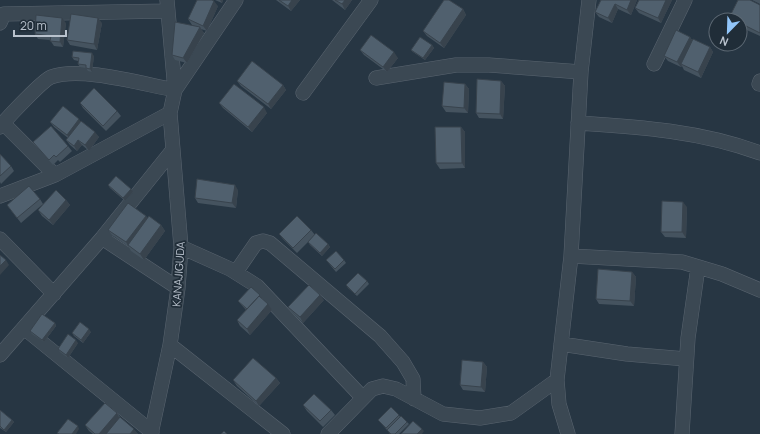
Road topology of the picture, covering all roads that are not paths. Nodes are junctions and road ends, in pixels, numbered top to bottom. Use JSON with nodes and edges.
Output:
{"nodes":[{"id":1,"x":236,"y":0,"type":"edge"},
{"id":2,"x":371,"y":0,"type":"edge"},
{"id":3,"x":589,"y":0,"type":"edge"},
{"id":4,"x":685,"y":0,"type":"edge"},
{"id":5,"x":168,"y":6,"type":"edge"},
{"id":6,"x":0,"y":23,"type":"edge"},
{"id":7,"x":654,"y":64,"type":"dead end"},
{"id":8,"x":581,"y":72,"type":"junction"},
{"id":9,"x":376,"y":78,"type":"dead end"},
{"id":10,"x":175,"y":90,"type":"junction"},
{"id":11,"x":303,"y":93,"type":"dead end"},
{"id":12,"x":170,"y":113,"type":"junction"},
{"id":13,"x":578,"y":123,"type":"junction"},
{"id":14,"x":2,"y":125,"type":"edge"},
{"id":15,"x":172,"y":151,"type":"junction"},
{"id":16,"x":760,"y":153,"type":"edge"},
{"id":17,"x":55,"y":174,"type":"junction"},
{"id":18,"x":0,"y":196,"type":"edge"},
{"id":19,"x":102,"y":238,"type":"junction"},
{"id":20,"x":0,"y":239,"type":"edge"},
{"id":21,"x":182,"y":247,"type":"junction"},
{"id":22,"x":571,"y":256,"type":"junction"},
{"id":23,"x":698,"y":267,"type":"junction"},
{"id":24,"x":236,"y":272,"type":"junction"},
{"id":25,"x":178,"y":288,"type":"junction"},
{"id":26,"x":760,"y":290,"type":"edge"},
{"id":27,"x":54,"y":294,"type":"junction"},
{"id":28,"x":24,"y":328,"type":"junction"},
{"id":29,"x":561,"y":344,"type":"junction"},
{"id":30,"x":170,"y":345,"type":"junction"},
{"id":31,"x":0,"y":355,"type":"edge"},
{"id":32,"x":686,"y":359,"type":"junction"},
{"id":33,"x":557,"y":380,"type":"junction"},
{"id":34,"x":363,"y":398,"type":"junction"},
{"id":35,"x":414,"y":399,"type":"junction"},
{"id":36,"x":151,"y":433,"type":"edge"},
{"id":37,"x":283,"y":434,"type":"edge"},
{"id":38,"x":328,"y":434,"type":"edge"},
{"id":39,"x":568,"y":434,"type":"edge"},
{"id":40,"x":682,"y":434,"type":"edge"}],
"edges":[{"from":1,"to":10,"type":"street"},
{"from":2,"to":11,"type":"street"},
{"from":3,"to":8,"type":"street"},
{"from":4,"to":7,"type":"street"},
{"from":5,"to":6,"type":"street"},
{"from":5,"to":10,"type":"street","name":"KANAJIGUDA"},
{"from":8,"to":9,"type":"street"},
{"from":8,"to":13,"type":"street"},
{"from":10,"to":12,"type":"street","name":"KANAJIGUDA"},
{"from":10,"to":14,"type":"street"},
{"from":12,"to":15,"type":"street","name":"KANAJIGUDA"},
{"from":12,"to":17,"type":"street"},
{"from":13,"to":16,"type":"street"},
{"from":13,"to":22,"type":"street"},
{"from":14,"to":17,"type":"street"},
{"from":15,"to":19,"type":"street"},
{"from":15,"to":21,"type":"street","name":"KANAJIGUDA"},
{"from":17,"to":18,"type":"street"},
{"from":19,"to":25,"type":"street"},
{"from":19,"to":27,"type":"street"},
{"from":20,"to":27,"type":"street"},
{"from":21,"to":24,"type":"street"},
{"from":21,"to":25,"type":"street","name":"KANAJIGUDA"},
{"from":22,"to":23,"type":"street"},
{"from":22,"to":29,"type":"street"},
{"from":23,"to":26,"type":"street"},
{"from":23,"to":32,"type":"street"},
{"from":24,"to":34,"type":"street"},
{"from":24,"to":35,"type":"street"},
{"from":25,"to":30,"type":"street","name":"KANAJIGUDA"},
{"from":27,"to":28,"type":"street"},
{"from":28,"to":31,"type":"street"},
{"from":28,"to":36,"type":"street"},
{"from":29,"to":32,"type":"street"},
{"from":29,"to":33,"type":"street"},
{"from":30,"to":36,"type":"street","name":"KANAJIGUDA"},
{"from":30,"to":37,"type":"street"},
{"from":32,"to":40,"type":"street"},
{"from":33,"to":35,"type":"street"},
{"from":33,"to":39,"type":"street"},
{"from":34,"to":35,"type":"street"},
{"from":34,"to":38,"type":"street"}]}
